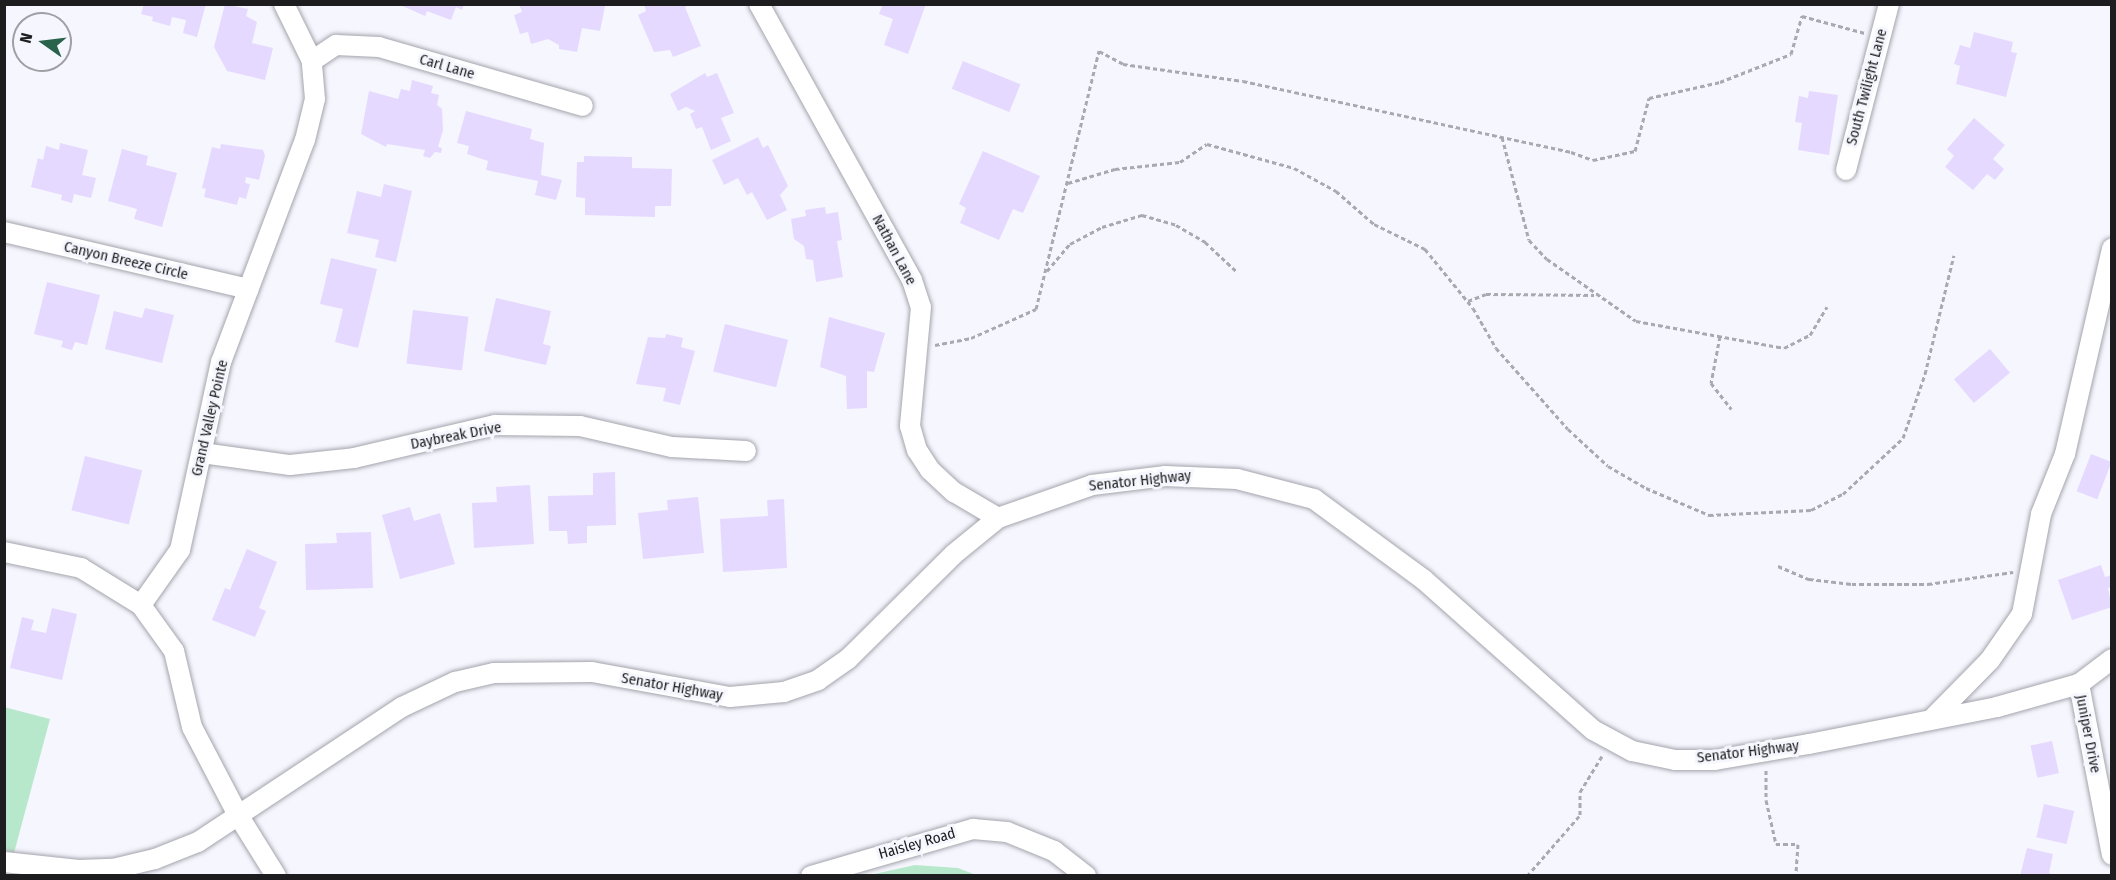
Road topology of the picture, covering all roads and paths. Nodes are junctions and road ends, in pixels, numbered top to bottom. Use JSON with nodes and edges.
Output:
{"nodes":[{"id":1,"x":284,"y":4,"type":"edge"},
{"id":2,"x":759,"y":4,"type":"edge"},
{"id":3,"x":1889,"y":4,"type":"edge"},
{"id":4,"x":1881,"y":37,"type":"junction"},
{"id":5,"x":312,"y":61,"type":"junction"},
{"id":6,"x":583,"y":106,"type":"dead end"},
{"id":7,"x":1502,"y":137,"type":"junction"},
{"id":8,"x":1845,"y":170,"type":"dead end"},
{"id":9,"x":1068,"y":183,"type":"junction"},
{"id":10,"x":4,"y":232,"type":"edge"},
{"id":11,"x":2112,"y":248,"type":"edge"},
{"id":12,"x":1953,"y":255,"type":"dead end"},
{"id":13,"x":1236,"y":271,"type":"dead end"},
{"id":14,"x":1046,"y":273,"type":"junction"},
{"id":15,"x":248,"y":289,"type":"junction"},
{"id":16,"x":1596,"y":295,"type":"junction"},
{"id":17,"x":1468,"y":301,"type":"junction"},
{"id":18,"x":1827,"y":307,"type":"dead end"},
{"id":19,"x":1720,"y":336,"type":"junction"},
{"id":20,"x":920,"y":346,"type":"junction"},
{"id":21,"x":1731,"y":410,"type":"dead end"},
{"id":22,"x":746,"y":451,"type":"dead end"},
{"id":23,"x":202,"y":453,"type":"junction"},
{"id":24,"x":998,"y":518,"type":"junction"},
{"id":25,"x":4,"y":552,"type":"edge"},
{"id":26,"x":1778,"y":566,"type":"dead end"},
{"id":27,"x":2032,"y":568,"type":"junction"},
{"id":28,"x":141,"y":605,"type":"junction"},
{"id":29,"x":2112,"y":659,"type":"edge"},
{"id":30,"x":2079,"y":684,"type":"junction"},
{"id":31,"x":1932,"y":718,"type":"junction"},
{"id":32,"x":1612,"y":741,"type":"junction"},
{"id":33,"x":1766,"y":751,"type":"junction"},
{"id":34,"x":238,"y":815,"type":"junction"},
{"id":35,"x":2112,"y":855,"type":"edge"},
{"id":36,"x":4,"y":862,"type":"edge"},
{"id":37,"x":276,"y":876,"type":"edge"},
{"id":38,"x":811,"y":876,"type":"edge"},
{"id":39,"x":1086,"y":876,"type":"edge"},
{"id":40,"x":1527,"y":876,"type":"edge"},
{"id":41,"x":1797,"y":876,"type":"edge"}],
"edges":[{"from":1,"to":5,"type":"street","name":"Grand Valley Pointe"},
{"from":2,"to":20,"type":"street","name":"Nathan Lane"},
{"from":3,"to":4,"type":"street","name":"South Twilight Lane"},
{"from":4,"to":7,"type":"path"},
{"from":4,"to":8,"type":"street","name":"South Twilight Lane"},
{"from":5,"to":6,"type":"street","name":"Carl Lane"},
{"from":5,"to":15,"type":"street","name":"Grand Valley Pointe"},
{"from":7,"to":9,"type":"path"},
{"from":7,"to":16,"type":"path"},
{"from":9,"to":14,"type":"path"},
{"from":9,"to":17,"type":"path"},
{"from":10,"to":15,"type":"street","name":"Canyon Breeze Circle"},
{"from":11,"to":27,"type":"street"},
{"from":12,"to":17,"type":"path"},
{"from":13,"to":14,"type":"path"},
{"from":14,"to":20,"type":"path"},
{"from":15,"to":23,"type":"street","name":"Grand Valley Pointe"},
{"from":16,"to":17,"type":"path"},
{"from":16,"to":19,"type":"path"},
{"from":18,"to":19,"type":"path"},
{"from":19,"to":21,"type":"path"},
{"from":20,"to":24,"type":"street","name":"Nathan Lane"},
{"from":22,"to":23,"type":"street","name":"Daybreak Drive"},
{"from":23,"to":28,"type":"street","name":"Grand Valley Pointe"},
{"from":24,"to":32,"type":"street","name":"Senator Highway"},
{"from":24,"to":34,"type":"street","name":"Senator Highway"},
{"from":25,"to":28,"type":"street"},
{"from":26,"to":27,"type":"path"},
{"from":27,"to":31,"type":"street"},
{"from":28,"to":34,"type":"street"},
{"from":29,"to":30,"type":"street","name":"Senator Highway"},
{"from":30,"to":31,"type":"street","name":"Senator Highway"},
{"from":30,"to":35,"type":"street","name":"Juniper Drive"},
{"from":31,"to":33,"type":"street","name":"Senator Highway"},
{"from":32,"to":33,"type":"street","name":"Senator Highway"},
{"from":32,"to":40,"type":"path"},
{"from":33,"to":41,"type":"path"},
{"from":34,"to":36,"type":"street","name":"Senator Highway"},
{"from":34,"to":37,"type":"street"},
{"from":38,"to":39,"type":"street","name":"Haisley Road"}]}
